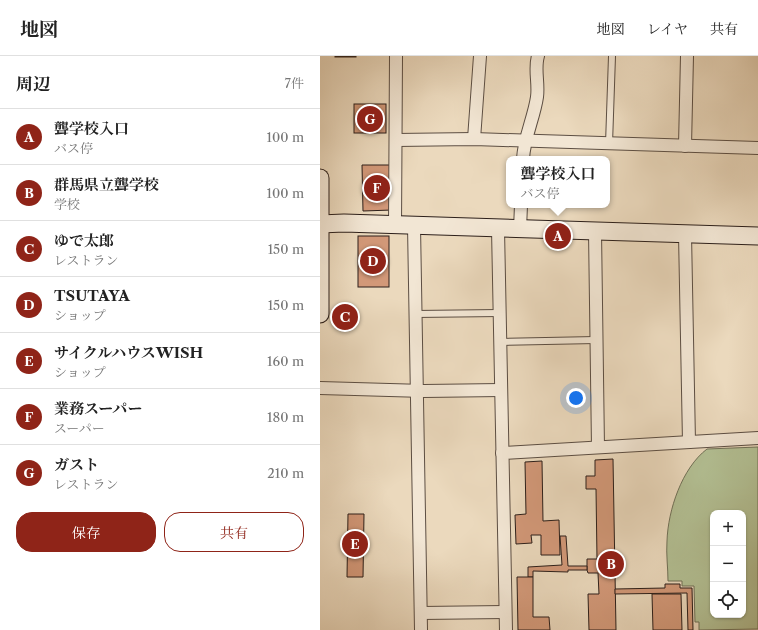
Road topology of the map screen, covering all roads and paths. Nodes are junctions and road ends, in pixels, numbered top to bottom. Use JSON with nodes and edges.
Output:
{"nodes":[{"id":1,"x":396,"y":56,"type":"edge"},
{"id":2,"x":480,"y":56,"type":"edge"},
{"id":3,"x":538,"y":56,"type":"edge"},
{"id":4,"x":612,"y":56,"type":"edge"},
{"id":5,"x":687,"y":56,"type":"edge"},
{"id":6,"x":474,"y":139,"type":"junction"},
{"id":7,"x":396,"y":140,"type":"junction"},
{"id":8,"x":525,"y":142,"type":"junction"},
{"id":9,"x":609,"y":144,"type":"junction"},
{"id":10,"x":685,"y":146,"type":"junction"},
{"id":11,"x":758,"y":148,"type":"edge"},
{"id":12,"x":523,"y":156,"type":"edge"},
{"id":13,"x":320,"y":178,"type":"edge"},
{"id":14,"x":521,"y":208,"type":"edge"},
{"id":15,"x":320,"y":224,"type":"edge"},
{"id":16,"x":394,"y":225,"type":"junction"},
{"id":17,"x":414,"y":226,"type":"junction"},
{"id":18,"x":498,"y":228,"type":"junction"},
{"id":19,"x":520,"y":229,"type":"junction"},
{"id":20,"x":595,"y":231,"type":"junction"},
{"id":21,"x":685,"y":234,"type":"junction"},
{"id":22,"x":758,"y":236,"type":"edge"},
{"id":23,"x":500,"y":313,"type":"junction"},
{"id":24,"x":320,"y":314,"type":"edge"},
{"id":25,"x":415,"y":314,"type":"junction"},
{"id":26,"x":596,"y":340,"type":"junction"},
{"id":27,"x":500,"y":342,"type":"junction"},
{"id":28,"x":320,"y":388,"type":"edge"},
{"id":29,"x":417,"y":390,"type":"junction"},
{"id":30,"x":501,"y":390,"type":"junction"},
{"id":31,"x":758,"y":438,"type":"edge"},
{"id":32,"x":689,"y":442,"type":"junction"},
{"id":33,"x":598,"y":447,"type":"junction"},
{"id":34,"x":502,"y":452,"type":"junction"},
{"id":35,"x":505,"y":612,"type":"junction"},
{"id":36,"x":421,"y":613,"type":"junction"},
{"id":37,"x":421,"y":630,"type":"edge"},
{"id":38,"x":506,"y":630,"type":"edge"}],
"edges":[{"from":1,"to":7,"type":"street"},
{"from":2,"to":6,"type":"street"},
{"from":3,"to":8,"type":"street"},
{"from":4,"to":9,"type":"lane"},
{"from":5,"to":10,"type":"street"},
{"from":6,"to":7,"type":"street"},
{"from":6,"to":8,"type":"street"},
{"from":7,"to":16,"type":"street"},
{"from":8,"to":9,"type":"street"},
{"from":8,"to":12,"type":"street"},
{"from":9,"to":10,"type":"street"},
{"from":10,"to":11,"type":"street"},
{"from":13,"to":15,"type":"street"},
{"from":14,"to":19,"type":"street"},
{"from":15,"to":16,"type":"street"},
{"from":15,"to":24,"type":"street"},
{"from":16,"to":17,"type":"street"},
{"from":17,"to":18,"type":"street"},
{"from":17,"to":25,"type":"street"},
{"from":18,"to":19,"type":"street"},
{"from":18,"to":23,"type":"street"},
{"from":19,"to":20,"type":"street"},
{"from":20,"to":21,"type":"street"},
{"from":20,"to":26,"type":"street"},
{"from":21,"to":22,"type":"street"},
{"from":21,"to":32,"type":"street"},
{"from":23,"to":25,"type":"lane"},
{"from":23,"to":27,"type":"street"},
{"from":25,"to":29,"type":"street"},
{"from":26,"to":27,"type":"lane"},
{"from":26,"to":33,"type":"street"},
{"from":27,"to":30,"type":"street"},
{"from":28,"to":29,"type":"street"},
{"from":29,"to":30,"type":"street"},
{"from":29,"to":36,"type":"street"},
{"from":30,"to":34,"type":"street"},
{"from":31,"to":32,"type":"street"},
{"from":32,"to":33,"type":"street"},
{"from":33,"to":34,"type":"street"},
{"from":34,"to":35,"type":"street"},
{"from":35,"to":36,"type":"street"},
{"from":35,"to":38,"type":"street"},
{"from":36,"to":37,"type":"street"}]}
